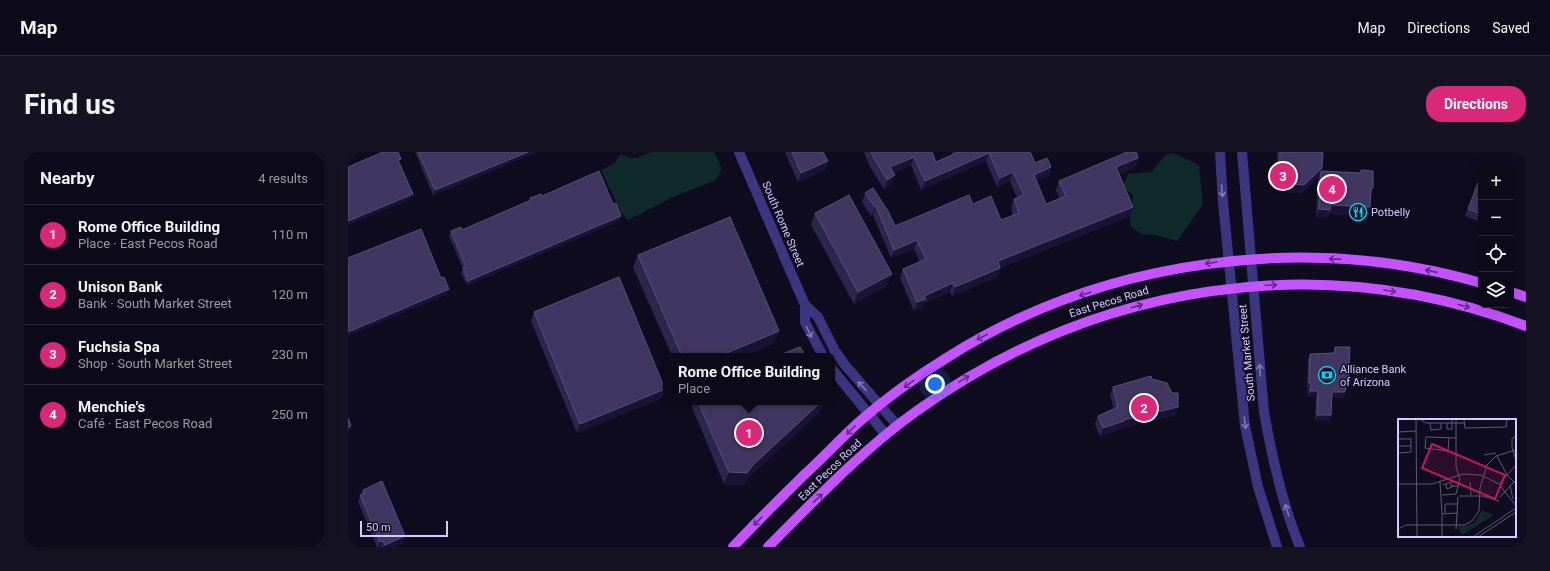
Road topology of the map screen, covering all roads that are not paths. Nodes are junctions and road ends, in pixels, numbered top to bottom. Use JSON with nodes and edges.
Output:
{"nodes":[{"id":1,"x":739,"y":152,"type":"edge"},
{"id":2,"x":1220,"y":152,"type":"edge"},
{"id":3,"x":1242,"y":152,"type":"edge"},
{"id":4,"x":1250,"y":258,"type":"junction"},
{"id":5,"x":1230,"y":261,"type":"junction"},
{"id":6,"x":1478,"y":282,"type":"edge"},
{"id":7,"x":1252,"y":285,"type":"junction"},
{"id":8,"x":1232,"y":287,"type":"junction"},
{"id":9,"x":1514,"y":293,"type":"edge"},
{"id":10,"x":1526,"y":297,"type":"edge"},
{"id":11,"x":805,"y":305,"type":"junction"},
{"id":12,"x":1526,"y":326,"type":"edge"},
{"id":13,"x":821,"y":353,"type":"edge"},
{"id":14,"x":835,"y":373,"type":"edge"},
{"id":15,"x":880,"y":405,"type":"junction"},
{"id":16,"x":869,"y":414,"type":"junction"},
{"id":17,"x":897,"y":425,"type":"junction"},
{"id":18,"x":886,"y":435,"type":"junction"},
{"id":19,"x":733,"y":547,"type":"edge"},
{"id":20,"x":768,"y":547,"type":"edge"},
{"id":21,"x":1277,"y":547,"type":"edge"},
{"id":22,"x":1300,"y":547,"type":"edge"}],
"edges":[{"from":1,"to":11,"type":"street","name":"South Rome Street"},
{"from":2,"to":5,"type":"street","name":"South Market Street","one_way":true},
{"from":3,"to":4,"type":"street","name":"South Market Street"},
{"from":4,"to":5,"type":"main road","name":"East Pecos Road"},
{"from":6,"to":4,"type":"main road","name":"East Pecos Road","one_way":true},
{"from":4,"to":7,"type":"street","name":"South Market Street"},
{"from":5,"to":8,"type":"street","name":"South Market Street"},
{"from":5,"to":15,"type":"main road","name":"East Pecos Road","one_way":true},
{"from":7,"to":8,"type":"main road","name":"East Pecos Road"},
{"from":7,"to":12,"type":"main road","name":"East Pecos Road","one_way":true},
{"from":22,"to":7,"type":"street","name":"South Market Street","one_way":true},
{"from":17,"to":8,"type":"main road","name":"East Pecos Road","one_way":true},
{"from":8,"to":21,"type":"street","name":"South Market Street","one_way":true},
{"from":9,"to":10,"type":"main road"},
{"from":11,"to":13,"type":"street","name":"South Rome Street","one_way":true},
{"from":15,"to":11,"type":"street","name":"South Rome Street","one_way":true},
{"from":14,"to":16,"type":"street"},
{"from":15,"to":16,"type":"main road","name":"East Pecos Road"},
{"from":15,"to":17,"type":"street","name":"South Rome Street"},
{"from":16,"to":18,"type":"street"},
{"from":16,"to":19,"type":"main road","name":"East Pecos Road","one_way":true},
{"from":17,"to":18,"type":"main road","name":"East Pecos Road"},
{"from":20,"to":18,"type":"main road","name":"East Pecos Road","one_way":true}]}
